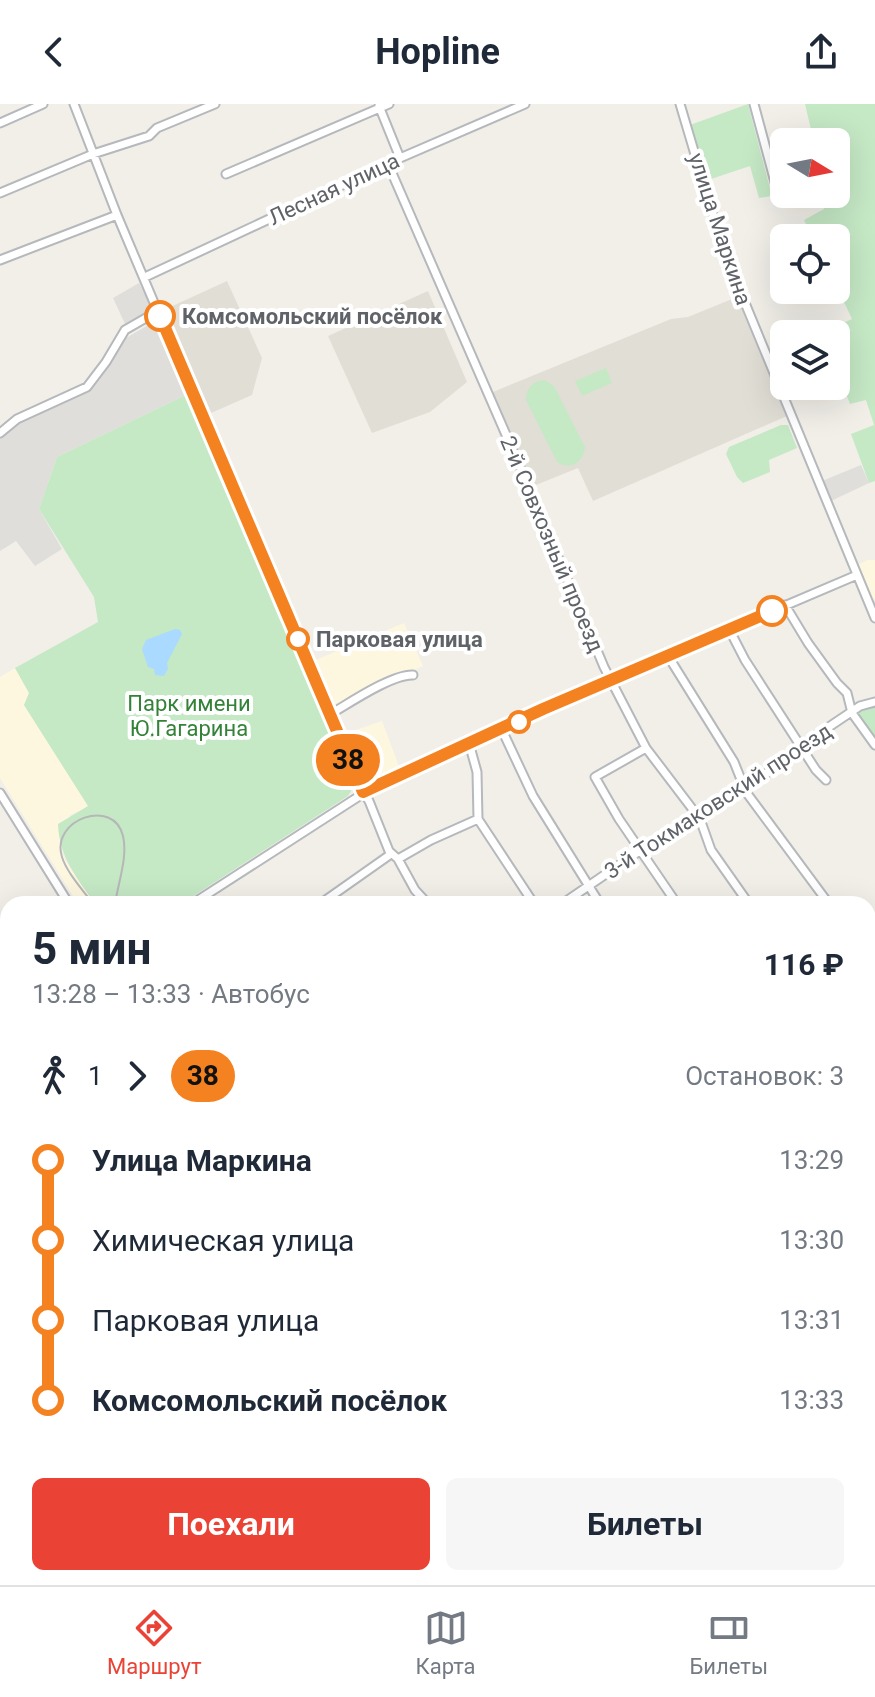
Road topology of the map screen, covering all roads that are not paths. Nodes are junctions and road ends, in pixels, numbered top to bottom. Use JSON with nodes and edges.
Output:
{"nodes":[{"id":1,"x":43,"y":104,"type":"edge"},
{"id":2,"x":74,"y":104,"type":"edge"},
{"id":3,"x":215,"y":104,"type":"edge"},
{"id":4,"x":389,"y":104,"type":"edge"},
{"id":5,"x":525,"y":104,"type":"edge"},
{"id":6,"x":680,"y":104,"type":"edge"},
{"id":7,"x":754,"y":104,"type":"edge"},
{"id":8,"x":379,"y":106,"type":"edge"},
{"id":9,"x":0,"y":123,"type":"edge"},
{"id":10,"x":93,"y":154,"type":"junction"},
{"id":11,"x":400,"y":158,"type":"junction"},
{"id":12,"x":388,"y":164,"type":"junction"},
{"id":13,"x":770,"y":164,"type":"edge"},
{"id":14,"x":226,"y":174,"type":"dead end"},
{"id":15,"x":0,"y":193,"type":"edge"},
{"id":16,"x":117,"y":215,"type":"junction"},
{"id":17,"x":0,"y":260,"type":"edge"},
{"id":18,"x":145,"y":277,"type":"junction"},
{"id":19,"x":158,"y":311,"type":"junction"},
{"id":20,"x":0,"y":433,"type":"edge"},
{"id":21,"x":857,"y":575,"type":"junction"},
{"id":22,"x":785,"y":605,"type":"junction"},
{"id":23,"x":875,"y":618,"type":"edge"},
{"id":24,"x":729,"y":629,"type":"junction"},
{"id":25,"x":668,"y":656,"type":"junction"},
{"id":26,"x":413,"y":675,"type":"dead end"},
{"id":27,"x":611,"y":680,"type":"junction"},
{"id":28,"x":875,"y":702,"type":"edge"},
{"id":29,"x":852,"y":713,"type":"junction"},
{"id":30,"x":329,"y":715,"type":"junction"},
{"id":31,"x":502,"y":730,"type":"junction"},
{"id":32,"x":469,"y":743,"type":"junction"},
{"id":33,"x":875,"y":745,"type":"edge"},
{"id":34,"x":802,"y":746,"type":"junction"},
{"id":35,"x":646,"y":748,"type":"junction"},
{"id":36,"x":826,"y":780,"type":"dead end"},
{"id":37,"x":744,"y":783,"type":"junction"},
{"id":38,"x":363,"y":792,"type":"junction"},
{"id":39,"x":0,"y":793,"type":"edge"},
{"id":40,"x":696,"y":814,"type":"junction"},
{"id":41,"x":478,"y":819,"type":"junction"},
{"id":42,"x":641,"y":850,"type":"junction"},
{"id":43,"x":395,"y":857,"type":"junction"},
{"id":44,"x":589,"y":885,"type":"junction"},
{"id":45,"x":334,"y":895,"type":"edge"},
{"id":46,"x":64,"y":896,"type":"edge"},
{"id":47,"x":204,"y":896,"type":"edge"},
{"id":48,"x":421,"y":896,"type":"edge"},
{"id":49,"x":529,"y":896,"type":"edge"},
{"id":50,"x":573,"y":896,"type":"edge"},
{"id":51,"x":595,"y":896,"type":"edge"},
{"id":52,"x":672,"y":896,"type":"edge"},
{"id":53,"x":743,"y":896,"type":"edge"},
{"id":54,"x":823,"y":896,"type":"edge"}],
"edges":[{"from":1,"to":9,"type":"street"},
{"from":2,"to":10,"type":"street"},
{"from":3,"to":10,"type":"street"},
{"from":4,"to":8,"type":"street"},
{"from":5,"to":11,"type":"street","name":"Лесная улица"},
{"from":6,"to":21,"type":"street","name":"улица Маркина"},
{"from":7,"to":13,"type":"street"},
{"from":8,"to":11,"type":"street"},
{"from":8,"to":14,"type":"street"},
{"from":10,"to":15,"type":"street"},
{"from":10,"to":16,"type":"street"},
{"from":11,"to":12,"type":"street","name":"Лесная улица"},
{"from":12,"to":18,"type":"street","name":"Лесная улица"},
{"from":12,"to":27,"type":"street","name":"2-й Совхозный проезд"},
{"from":16,"to":17,"type":"street"},
{"from":16,"to":18,"type":"street"},
{"from":18,"to":19,"type":"street"},
{"from":19,"to":20,"type":"street"},
{"from":19,"to":30,"type":"street"},
{"from":21,"to":22,"type":"street"},
{"from":21,"to":23,"type":"street","name":"улица Маркина"},
{"from":22,"to":24,"type":"street"},
{"from":22,"to":29,"type":"street"},
{"from":24,"to":25,"type":"street"},
{"from":24,"to":34,"type":"street"},
{"from":25,"to":27,"type":"street"},
{"from":25,"to":37,"type":"street"},
{"from":26,"to":30,"type":"street"},
{"from":27,"to":31,"type":"street"},
{"from":27,"to":35,"type":"street","name":"2-й Совхозный проезд"},
{"from":28,"to":29,"type":"street","name":"3-й Токмаковский проезд"},
{"from":29,"to":33,"type":"street"},
{"from":29,"to":34,"type":"street","name":"3-й Токмаковский проезд"},
{"from":30,"to":38,"type":"street"},
{"from":31,"to":32,"type":"street"},
{"from":31,"to":44,"type":"street"},
{"from":32,"to":38,"type":"street"},
{"from":32,"to":41,"type":"street"},
{"from":34,"to":36,"type":"street"},
{"from":34,"to":37,"type":"street","name":"3-й Токмаковский проезд"},
{"from":35,"to":40,"type":"street","name":"2-й Совхозный проезд"},
{"from":35,"to":42,"type":"street"},
{"from":37,"to":40,"type":"street","name":"3-й Токмаковский проезд"},
{"from":37,"to":54,"type":"street"},
{"from":38,"to":43,"type":"street"},
{"from":38,"to":47,"type":"street"},
{"from":39,"to":46,"type":"street"},
{"from":40,"to":42,"type":"street","name":"3-й Токмаковский проезд"},
{"from":40,"to":53,"type":"street","name":"2-й Совхозный проезд"},
{"from":41,"to":43,"type":"street"},
{"from":41,"to":49,"type":"street"},
{"from":42,"to":44,"type":"street","name":"3-й Токмаковский проезд"},
{"from":42,"to":52,"type":"street"},
{"from":43,"to":45,"type":"street"},
{"from":43,"to":48,"type":"street"},
{"from":44,"to":50,"type":"street","name":"3-й Токмаковский проезд"},
{"from":44,"to":51,"type":"street"}]}
